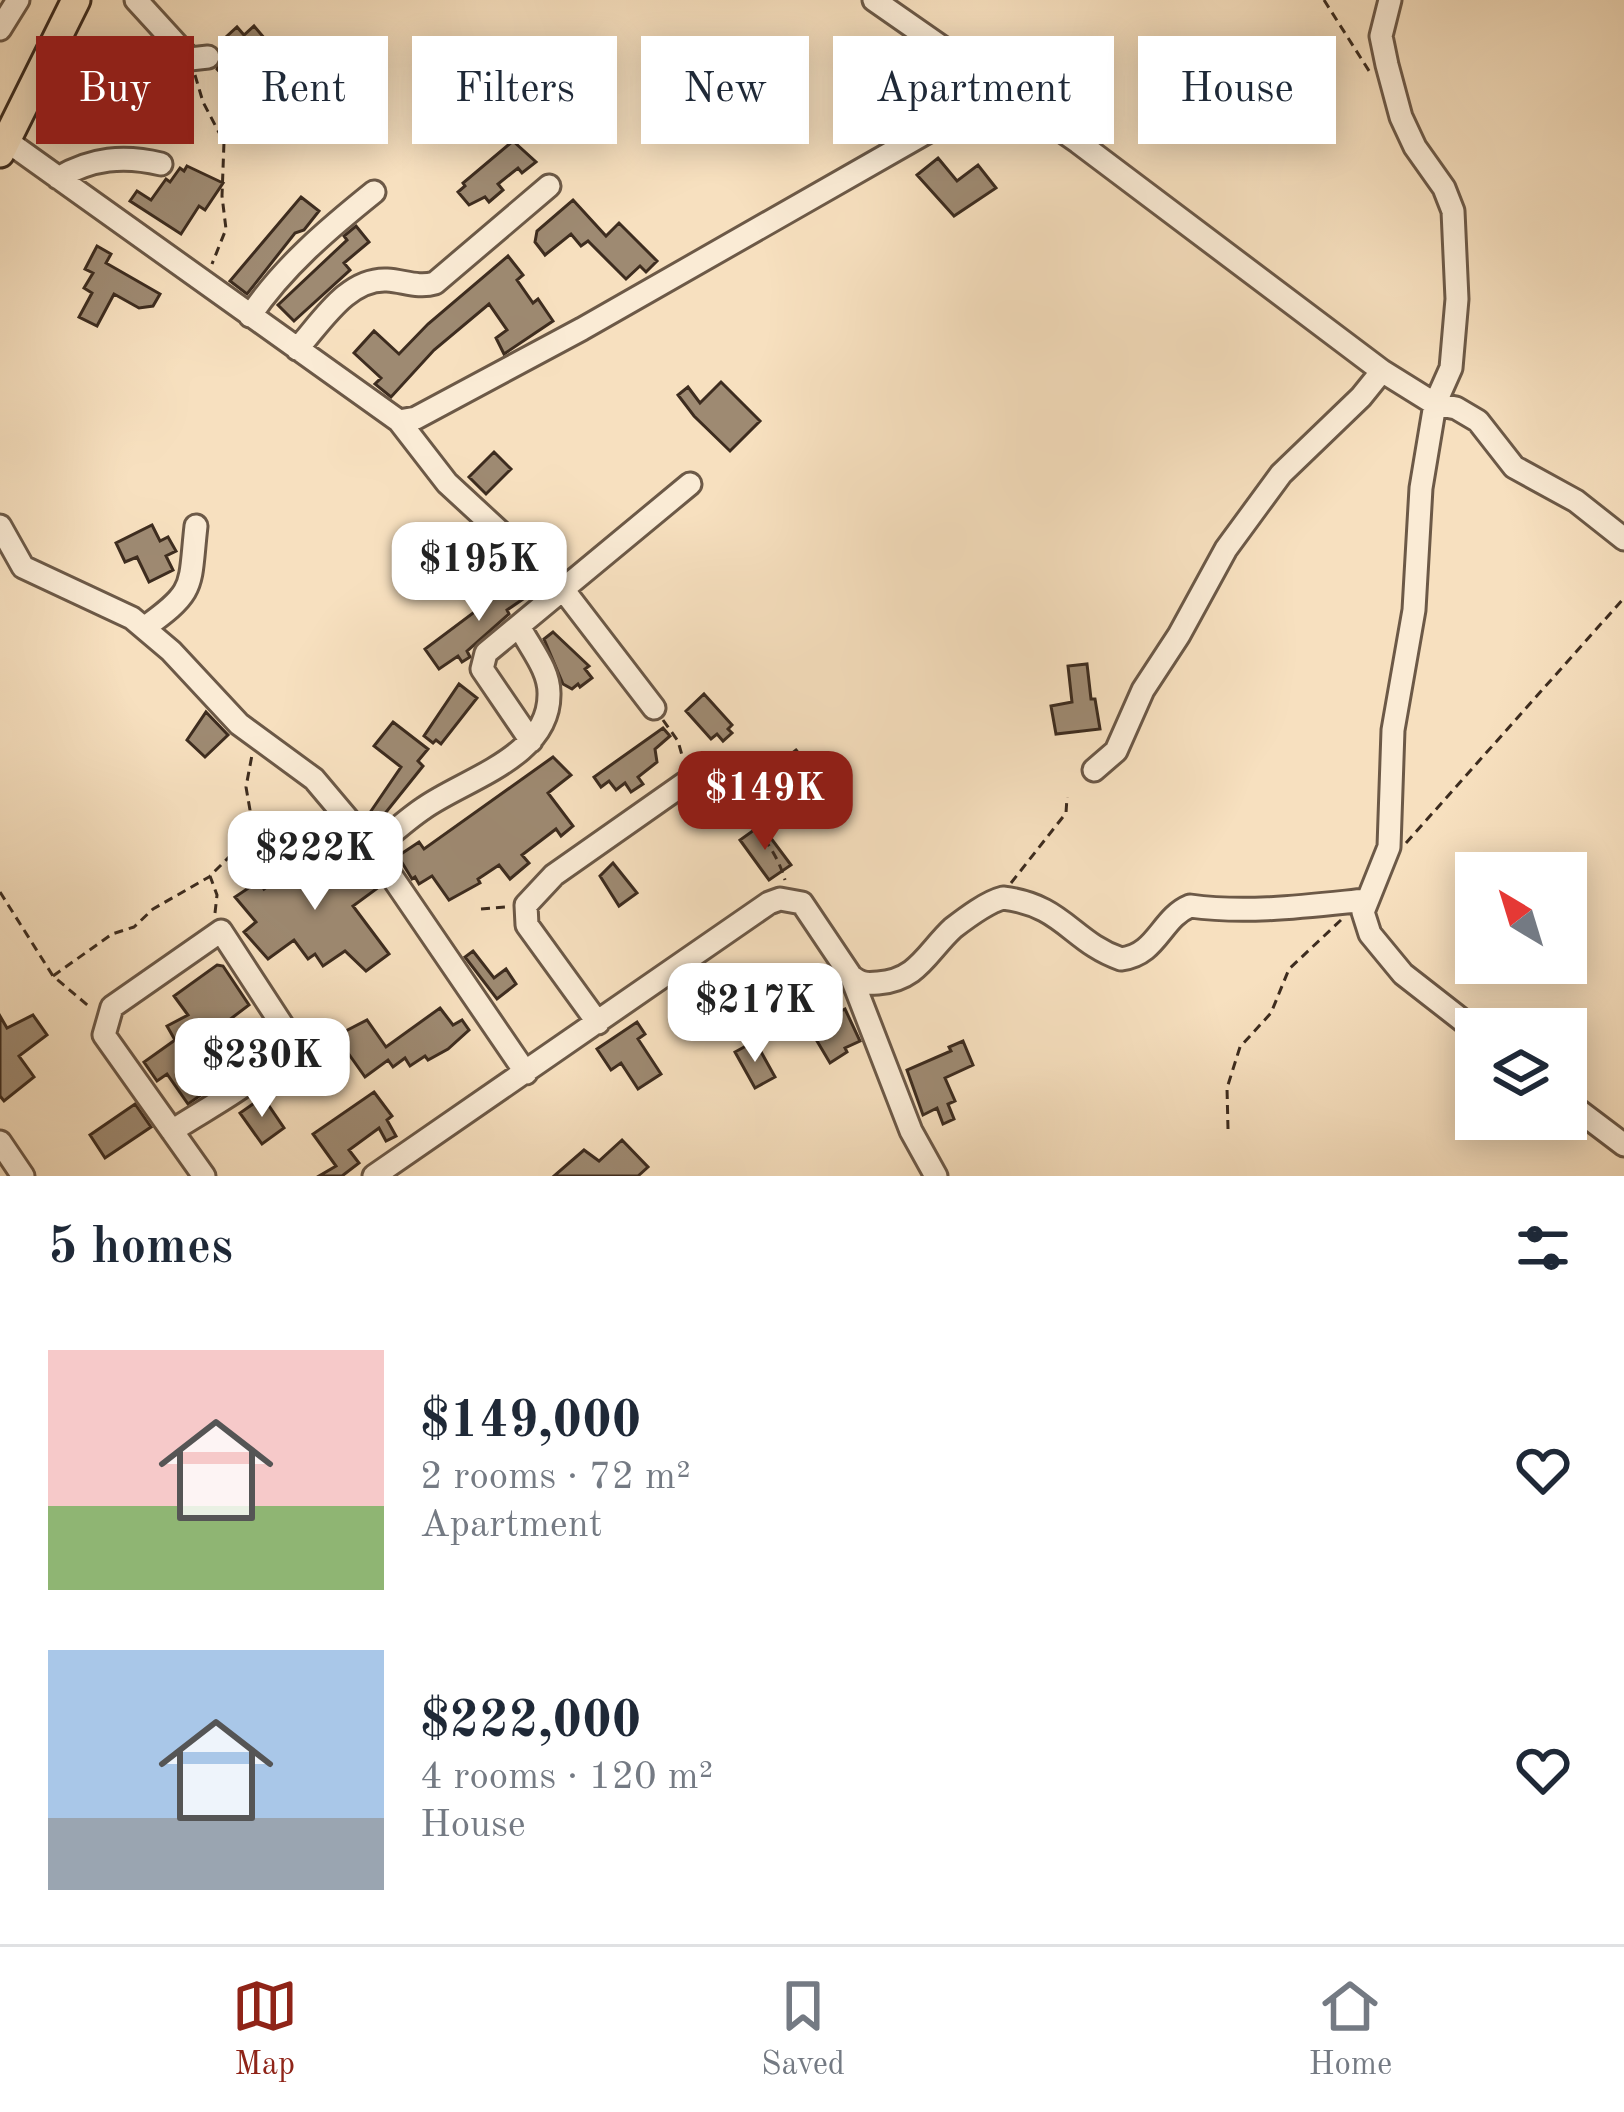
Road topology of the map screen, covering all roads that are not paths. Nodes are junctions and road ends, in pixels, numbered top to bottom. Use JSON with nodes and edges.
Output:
{"nodes":[{"id":1,"x":18,"y":0,"type":"edge"},
{"id":2,"x":76,"y":0,"type":"edge"},
{"id":3,"x":136,"y":0,"type":"edge"},
{"id":4,"x":874,"y":0,"type":"edge"},
{"id":5,"x":1390,"y":0,"type":"edge"},
{"id":6,"x":0,"y":29,"type":"edge"},
{"id":7,"x":926,"y":36,"type":"edge"},
{"id":8,"x":199,"y":58,"type":"road end"},
{"id":9,"x":904,"y":144,"type":"edge"},
{"id":10,"x":1078,"y":144,"type":"edge"},
{"id":11,"x":3,"y":147,"type":"edge"},
{"id":12,"x":161,"y":164,"type":"dead end"},
{"id":13,"x":58,"y":178,"type":"junction"},
{"id":14,"x":549,"y":186,"type":"dead end"},
{"id":15,"x":374,"y":192,"type":"dead end"},
{"id":16,"x":250,"y":316,"type":"junction"},
{"id":17,"x":297,"y":349,"type":"junction"},
{"id":18,"x":1382,"y":371,"type":"junction"},
{"id":19,"x":1435,"y":404,"type":"junction"},
{"id":20,"x":399,"y":421,"type":"junction"},
{"id":21,"x":690,"y":484,"type":"dead end"},
{"id":22,"x":0,"y":526,"type":"edge"},
{"id":23,"x":196,"y":526,"type":"dead end"},
{"id":24,"x":1624,"y":538,"type":"edge"},
{"id":25,"x":23,"y":567,"type":"junction"},
{"id":26,"x":0,"y":574,"type":"edge"},
{"id":27,"x":565,"y":592,"type":"junction"},
{"id":28,"x":144,"y":628,"type":"junction"},
{"id":29,"x":520,"y":628,"type":"junction"},
{"id":30,"x":654,"y":708,"type":"road end"},
{"id":31,"x":531,"y":741,"type":"junction"},
{"id":32,"x":1094,"y":770,"type":"dead end"},
{"id":33,"x":695,"y":776,"type":"road end"},
{"id":34,"x":373,"y":849,"type":"junction"},
{"id":35,"x":1366,"y":899,"type":"junction"},
{"id":36,"x":851,"y":976,"type":"junction"},
{"id":37,"x":1455,"y":1015,"type":"edge"},
{"id":38,"x":598,"y":1023,"type":"junction"},
{"id":39,"x":526,"y":1073,"type":"junction"},
{"id":40,"x":1587,"y":1117,"type":"edge"},
{"id":41,"x":172,"y":1131,"type":"junction"},
{"id":42,"x":0,"y":1142,"type":"edge"},
{"id":43,"x":1624,"y":1145,"type":"edge"},
{"id":44,"x":407,"y":1154,"type":"junction"},
{"id":45,"x":932,"y":1173,"type":"edge"},
{"id":46,"x":23,"y":1176,"type":"edge"},
{"id":47,"x":204,"y":1176,"type":"edge"},
{"id":48,"x":374,"y":1176,"type":"edge"},
{"id":49,"x":415,"y":1176,"type":"edge"}],
"edges":[{"from":1,"to":6,"type":"street"},
{"from":2,"to":11,"type":"main road"},
{"from":3,"to":8,"type":"street"},
{"from":4,"to":7,"type":"street"},
{"from":5,"to":19,"type":"street"},
{"from":9,"to":20,"type":"street"},
{"from":10,"to":18,"type":"street"},
{"from":11,"to":13,"type":"street"},
{"from":12,"to":13,"type":"street"},
{"from":13,"to":16,"type":"street"},
{"from":14,"to":17,"type":"street"},
{"from":15,"to":16,"type":"street"},
{"from":16,"to":17,"type":"street"},
{"from":17,"to":20,"type":"street"},
{"from":18,"to":19,"type":"street"},
{"from":18,"to":32,"type":"street"},
{"from":19,"to":24,"type":"street"},
{"from":19,"to":35,"type":"street"},
{"from":20,"to":27,"type":"street"},
{"from":21,"to":27,"type":"street"},
{"from":22,"to":25,"type":"street"},
{"from":23,"to":28,"type":"street"},
{"from":25,"to":26,"type":"street"},
{"from":25,"to":28,"type":"street"},
{"from":27,"to":29,"type":"street"},
{"from":27,"to":30,"type":"street"},
{"from":28,"to":34,"type":"street"},
{"from":29,"to":31,"type":"street"},
{"from":29,"to":31,"type":"street"},
{"from":31,"to":34,"type":"street"},
{"from":33,"to":38,"type":"street"},
{"from":34,"to":39,"type":"street"},
{"from":35,"to":36,"type":"street"},
{"from":35,"to":37,"type":"street"},
{"from":36,"to":38,"type":"street"},
{"from":36,"to":45,"type":"street"},
{"from":38,"to":39,"type":"street"},
{"from":39,"to":44,"type":"street"},
{"from":40,"to":43,"type":"street"},
{"from":41,"to":41,"type":"street"},
{"from":41,"to":47,"type":"street"},
{"from":42,"to":46,"type":"street"},
{"from":44,"to":48,"type":"street"},
{"from":44,"to":49,"type":"street"}]}
